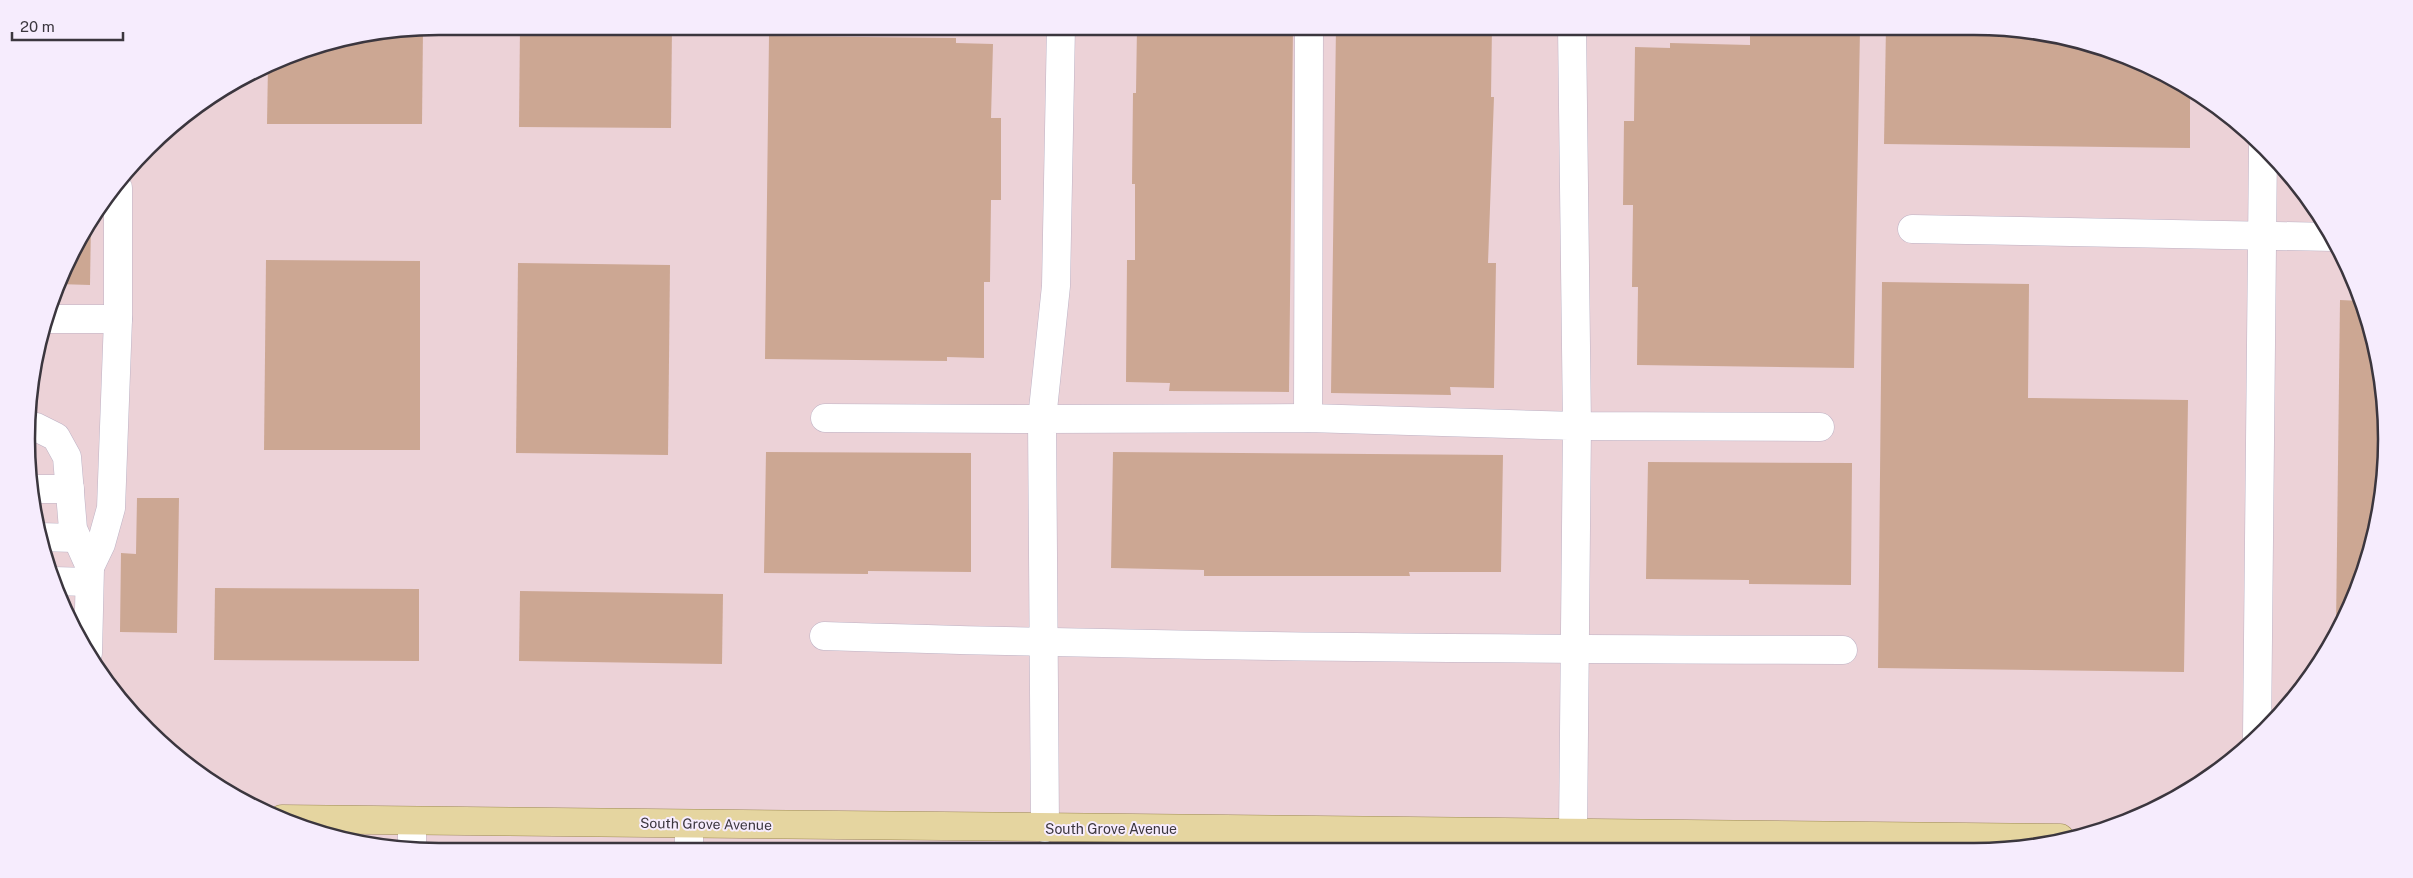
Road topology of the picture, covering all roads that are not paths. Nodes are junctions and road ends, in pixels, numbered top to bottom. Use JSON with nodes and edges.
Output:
{"nodes":[{"id":1,"x":1061,"y":35,"type":"edge"},
{"id":2,"x":1309,"y":35,"type":"edge"},
{"id":3,"x":1572,"y":35,"type":"edge"},
{"id":4,"x":2263,"y":156,"type":"edge"},
{"id":5,"x":118,"y":193,"type":"edge"},
{"id":6,"x":1912,"y":229,"type":"dead end"},
{"id":7,"x":2263,"y":237,"type":"junction"},
{"id":8,"x":2324,"y":237,"type":"edge"},
{"id":9,"x":118,"y":318,"type":"junction"},
{"id":10,"x":53,"y":319,"type":"edge"},
{"id":11,"x":825,"y":418,"type":"dead end"},
{"id":12,"x":1308,"y":418,"type":"junction"},
{"id":13,"x":1042,"y":419,"type":"junction"},
{"id":14,"x":36,"y":426,"type":"edge"},
{"id":15,"x":1577,"y":426,"type":"junction"},
{"id":16,"x":1820,"y":427,"type":"dead end"},
{"id":17,"x":38,"y":489,"type":"edge"},
{"id":18,"x":70,"y":489,"type":"junction"},
{"id":19,"x":47,"y":537,"type":"edge"},
{"id":20,"x":75,"y":538,"type":"junction"},
{"id":21,"x":90,"y":574,"type":"junction"},
{"id":22,"x":60,"y":580,"type":"edge"},
{"id":23,"x":87,"y":636,"type":"edge"},
{"id":24,"x":824,"y":636,"type":"dead end"},
{"id":25,"x":1044,"y":643,"type":"junction"},
{"id":26,"x":1575,"y":649,"type":"junction"},
{"id":27,"x":1843,"y":650,"type":"dead end"},
{"id":28,"x":2257,"y":728,"type":"edge"},
{"id":29,"x":302,"y":819,"type":"edge"},
{"id":30,"x":412,"y":821,"type":"junction"},
{"id":31,"x":689,"y":824,"type":"junction"},
{"id":32,"x":1044,"y":828,"type":"junction"},
{"id":33,"x":1573,"y":834,"type":"junction"},
{"id":34,"x":2034,"y":839,"type":"edge"},
{"id":35,"x":1321,"y":840,"type":"edge"},
{"id":36,"x":412,"y":842,"type":"edge"},
{"id":37,"x":689,"y":843,"type":"edge"},
{"id":38,"x":1857,"y":843,"type":"edge"}],
"edges":[{"from":1,"to":13,"type":"street"},
{"from":2,"to":12,"type":"street"},
{"from":3,"to":15,"type":"street"},
{"from":4,"to":7,"type":"street"},
{"from":5,"to":9,"type":"street"},
{"from":6,"to":7,"type":"street"},
{"from":7,"to":8,"type":"street"},
{"from":7,"to":28,"type":"street"},
{"from":9,"to":10,"type":"street"},
{"from":9,"to":21,"type":"street"},
{"from":11,"to":13,"type":"street"},
{"from":12,"to":13,"type":"street"},
{"from":12,"to":15,"type":"street"},
{"from":13,"to":25,"type":"street"},
{"from":14,"to":18,"type":"street"},
{"from":15,"to":16,"type":"street"},
{"from":15,"to":26,"type":"street"},
{"from":17,"to":18,"type":"street"},
{"from":18,"to":20,"type":"street"},
{"from":19,"to":20,"type":"street"},
{"from":20,"to":21,"type":"street"},
{"from":21,"to":22,"type":"street"},
{"from":21,"to":23,"type":"street"},
{"from":24,"to":25,"type":"street"},
{"from":25,"to":26,"type":"street"},
{"from":25,"to":32,"type":"street"},
{"from":26,"to":27,"type":"street"},
{"from":26,"to":33,"type":"street"},
{"from":29,"to":30,"type":"main road","name":"South Grove Avenue"},
{"from":30,"to":31,"type":"main road","name":"South Grove Avenue"},
{"from":30,"to":36,"type":"street"},
{"from":31,"to":32,"type":"main road","name":"South Grove Avenue"},
{"from":31,"to":37,"type":"street"},
{"from":32,"to":35,"type":"main road","name":"South Grove Avenue"},
{"from":33,"to":35,"type":"main road","name":"South Grove Avenue"},
{"from":33,"to":38,"type":"main road","name":"South Grove Avenue"},
{"from":34,"to":38,"type":"main road","name":"South Grove Avenue"}]}
